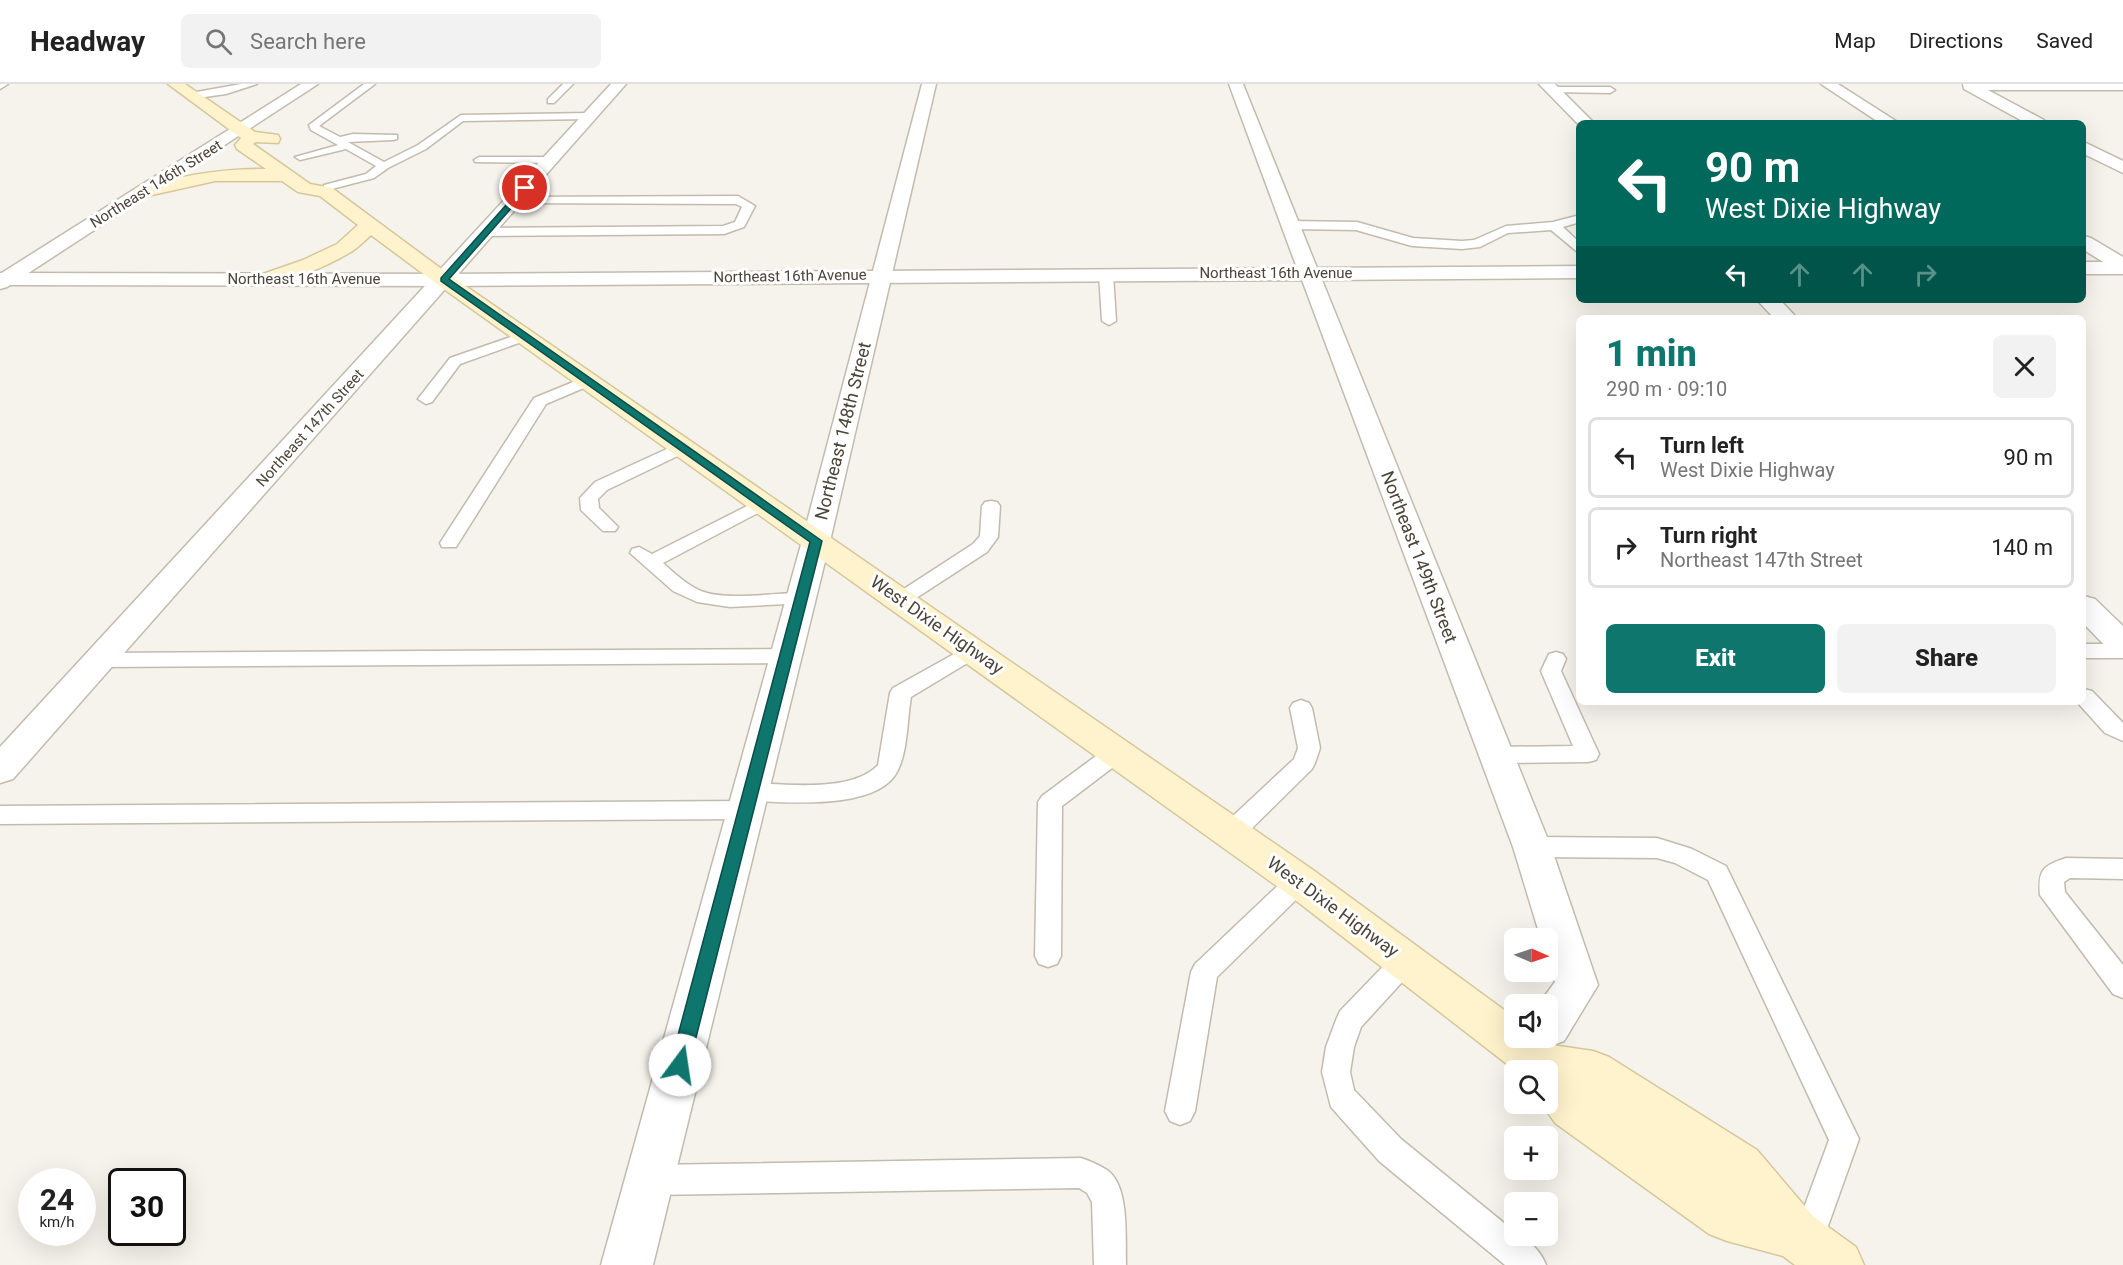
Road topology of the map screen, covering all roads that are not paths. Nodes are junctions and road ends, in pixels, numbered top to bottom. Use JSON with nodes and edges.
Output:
{"nodes":[{"id":1,"x":175,"y":84,"type":"edge"},
{"id":2,"x":252,"y":84,"type":"edge"},
{"id":3,"x":311,"y":84,"type":"edge"},
{"id":4,"x":370,"y":84,"type":"edge"},
{"id":5,"x":568,"y":84,"type":"edge"},
{"id":6,"x":618,"y":84,"type":"edge"},
{"id":7,"x":929,"y":84,"type":"edge"},
{"id":8,"x":1236,"y":84,"type":"edge"},
{"id":9,"x":1828,"y":84,"type":"edge"},
{"id":10,"x":1967,"y":85,"type":"edge"},
{"id":11,"x":2123,"y":86,"type":"edge"},
{"id":12,"x":1549,"y":87,"type":"edge"},
{"id":13,"x":1610,"y":90,"type":"dead end"},
{"id":14,"x":191,"y":96,"type":"junction"},
{"id":15,"x":551,"y":101,"type":"dead end"},
{"id":16,"x":590,"y":116,"type":"junction"},
{"id":17,"x":1583,"y":120,"type":"edge"},
{"id":18,"x":1886,"y":120,"type":"edge"},
{"id":19,"x":2032,"y":120,"type":"edge"},
{"id":20,"x":246,"y":134,"type":"junction"},
{"id":21,"x":393,"y":137,"type":"dead end"},
{"id":22,"x":342,"y":143,"type":"junction"},
{"id":23,"x":2086,"y":148,"type":"edge"},
{"id":24,"x":300,"y":157,"type":"junction"},
{"id":25,"x":479,"y":160,"type":"dead end"},
{"id":26,"x":550,"y":160,"type":"junction"},
{"id":27,"x":384,"y":166,"type":"junction"},
{"id":28,"x":2123,"y":168,"type":"edge"},
{"id":29,"x":288,"y":176,"type":"junction"},
{"id":30,"x":323,"y":181,"type":"junction"},
{"id":31,"x":144,"y":192,"type":"junction"},
{"id":32,"x":513,"y":201,"type":"junction"},
{"id":33,"x":1576,"y":220,"type":"edge"},
{"id":34,"x":370,"y":225,"type":"junction"},
{"id":35,"x":1290,"y":225,"type":"junction"},
{"id":36,"x":1554,"y":226,"type":"junction"},
{"id":37,"x":485,"y":232,"type":"junction"},
{"id":38,"x":2086,"y":243,"type":"edge"},
{"id":39,"x":1576,"y":246,"type":"edge"},
{"id":40,"x":2123,"y":267,"type":"edge"},
{"id":41,"x":2086,"y":268,"type":"edge"},
{"id":42,"x":1576,"y":272,"type":"edge"},
{"id":43,"x":1309,"y":273,"type":"junction"},
{"id":44,"x":1106,"y":274,"type":"junction"},
{"id":45,"x":880,"y":276,"type":"junction"},
{"id":46,"x":267,"y":279,"type":"junction"},
{"id":47,"x":2,"y":280,"type":"edge"},
{"id":48,"x":444,"y":280,"type":"junction"},
{"id":49,"x":1771,"y":303,"type":"edge"},
{"id":50,"x":1783,"y":315,"type":"edge"},
{"id":51,"x":1109,"y":321,"type":"dead end"},
{"id":52,"x":525,"y":336,"type":"junction"},
{"id":53,"x":588,"y":381,"type":"junction"},
{"id":54,"x":426,"y":399,"type":"dead end"},
{"id":55,"x":682,"y":447,"type":"junction"},
{"id":56,"x":763,"y":503,"type":"junction"},
{"id":57,"x":992,"y":506,"type":"dead end"},
{"id":58,"x":609,"y":527,"type":"dead end"},
{"id":59,"x":816,"y":541,"type":"junction"},
{"id":60,"x":449,"y":543,"type":"dead end"},
{"id":61,"x":800,"y":599,"type":"junction"},
{"id":62,"x":900,"y":600,"type":"junction"},
{"id":63,"x":2086,"y":608,"type":"edge"},
{"id":64,"x":2123,"y":645,"type":"edge"},
{"id":65,"x":972,"y":651,"type":"junction"},
{"id":66,"x":2086,"y":651,"type":"edge"},
{"id":67,"x":2123,"y":651,"type":"edge"},
{"id":68,"x":786,"y":656,"type":"junction"},
{"id":69,"x":1556,"y":659,"type":"dead end"},
{"id":70,"x":100,"y":660,"type":"junction"},
{"id":71,"x":2086,"y":698,"type":"edge"},
{"id":72,"x":1301,"y":708,"type":"dead end"},
{"id":73,"x":2123,"y":733,"type":"edge"},
{"id":74,"x":1116,"y":753,"type":"junction"},
{"id":75,"x":1495,"y":755,"type":"junction"},
{"id":76,"x":0,"y":770,"type":"edge"},
{"id":77,"x":748,"y":801,"type":"junction"},
{"id":78,"x":0,"y":815,"type":"edge"},
{"id":79,"x":1230,"y":834,"type":"junction"},
{"id":80,"x":1532,"y":847,"type":"junction"},
{"id":81,"x":2123,"y":869,"type":"edge"},
{"id":82,"x":1299,"y":881,"type":"junction"},
{"id":83,"x":1048,"y":956,"type":"dead end"},
{"id":84,"x":1405,"y":961,"type":"junction"},
{"id":85,"x":2123,"y":986,"type":"edge"},
{"id":86,"x":1542,"y":1055,"type":"edge"},
{"id":87,"x":1180,"y":1111,"type":"dead end"},
{"id":88,"x":650,"y":1180,"type":"junction"},
{"id":89,"x":1809,"y":1252,"type":"edge"},
{"id":90,"x":627,"y":1265,"type":"edge"},
{"id":91,"x":1110,"y":1265,"type":"edge"},
{"id":92,"x":1530,"y":1265,"type":"edge"}],
"edges":[{"from":1,"to":14,"type":"main road","name":"West Dixie Highway"},
{"from":2,"to":14,"type":"lane"},
{"from":3,"to":20,"type":"street","name":"Northeast 146th Street"},
{"from":4,"to":22,"type":"lane"},
{"from":5,"to":15,"type":"lane"},
{"from":6,"to":16,"type":"street","name":"Northeast 147th Street"},
{"from":7,"to":45,"type":"street","name":"Northeast 148th Street"},
{"from":8,"to":35,"type":"street","name":"Northeast 149th Street"},
{"from":9,"to":18,"type":"street"},
{"from":10,"to":11,"type":"street"},
{"from":10,"to":19,"type":"street"},
{"from":12,"to":13,"type":"lane"},
{"from":12,"to":17,"type":"street"},
{"from":14,"to":20,"type":"main road","name":"West Dixie Highway"},
{"from":16,"to":26,"type":"street","name":"Northeast 147th Street"},
{"from":16,"to":27,"type":"lane"},
{"from":20,"to":24,"type":"main road","name":"West Dixie Highway"},
{"from":20,"to":29,"type":"main road","name":"West Dixie Highway"},
{"from":20,"to":31,"type":"street","name":"Northeast 146th Street"},
{"from":21,"to":22,"type":"lane"},
{"from":22,"to":24,"type":"lane"},
{"from":22,"to":27,"type":"lane"},
{"from":23,"to":28,"type":"street"},
{"from":24,"to":30,"type":"main road","name":"West Dixie Highway"},
{"from":25,"to":26,"type":"lane"},
{"from":26,"to":32,"type":"street","name":"Northeast 147th Street"},
{"from":27,"to":30,"type":"lane"},
{"from":29,"to":30,"type":"main road","name":"West Dixie Highway"},
{"from":29,"to":31,"type":"main road"},
{"from":30,"to":34,"type":"main road","name":"West Dixie Highway"},
{"from":31,"to":47,"type":"street","name":"Northeast 146th Street"},
{"from":32,"to":37,"type":"street","name":"Northeast 147th Street"},
{"from":32,"to":37,"type":"lane"},
{"from":33,"to":36,"type":"lane"},
{"from":34,"to":46,"type":"main road"},
{"from":34,"to":48,"type":"main road","name":"West Dixie Highway"},
{"from":35,"to":36,"type":"lane"},
{"from":35,"to":43,"type":"street","name":"Northeast 149th Street"},
{"from":36,"to":39,"type":"lane"},
{"from":37,"to":48,"type":"street","name":"Northeast 147th Street"},
{"from":38,"to":40,"type":"street"},
{"from":40,"to":41,"type":"street"},
{"from":42,"to":43,"type":"street","name":"Northeast 16th Avenue"},
{"from":43,"to":44,"type":"street","name":"Northeast 16th Avenue"},
{"from":43,"to":75,"type":"street","name":"Northeast 149th Street"},
{"from":44,"to":45,"type":"street","name":"Northeast 16th Avenue"},
{"from":44,"to":51,"type":"lane"},
{"from":45,"to":48,"type":"street","name":"Northeast 16th Avenue"},
{"from":45,"to":59,"type":"street","name":"Northeast 148th Street"},
{"from":46,"to":47,"type":"street","name":"Northeast 16th Avenue"},
{"from":46,"to":48,"type":"street","name":"Northeast 16th Avenue"},
{"from":48,"to":52,"type":"main road","name":"West Dixie Highway"},
{"from":48,"to":70,"type":"street","name":"Northeast 147th Street"},
{"from":49,"to":50,"type":"street"},
{"from":52,"to":53,"type":"main road","name":"West Dixie Highway"},
{"from":52,"to":54,"type":"lane"},
{"from":53,"to":55,"type":"main road","name":"West Dixie Highway"},
{"from":53,"to":60,"type":"lane"},
{"from":55,"to":56,"type":"main road","name":"West Dixie Highway"},
{"from":55,"to":58,"type":"lane"},
{"from":56,"to":59,"type":"main road","name":"West Dixie Highway"},
{"from":56,"to":61,"type":"lane"},
{"from":57,"to":62,"type":"lane"},
{"from":59,"to":61,"type":"street","name":"Northeast 148th Street"},
{"from":59,"to":62,"type":"main road","name":"West Dixie Highway"},
{"from":61,"to":68,"type":"street","name":"Northeast 148th Street"},
{"from":62,"to":65,"type":"main road","name":"West Dixie Highway"},
{"from":63,"to":64,"type":"street"},
{"from":65,"to":74,"type":"main road","name":"West Dixie Highway"},
{"from":65,"to":77,"type":"lane"},
{"from":66,"to":67,"type":"lane"},
{"from":68,"to":70,"type":"lane"},
{"from":68,"to":77,"type":"street","name":"Northeast 148th Street"},
{"from":69,"to":75,"type":"lane"},
{"from":70,"to":76,"type":"street","name":"Northeast 147th Street"},
{"from":71,"to":73,"type":"lane"},
{"from":72,"to":79,"type":"lane"},
{"from":74,"to":79,"type":"main road","name":"West Dixie Highway"},
{"from":74,"to":83,"type":"lane"},
{"from":75,"to":80,"type":"street","name":"Northeast 149th Street"},
{"from":77,"to":78,"type":"lane"},
{"from":77,"to":88,"type":"street","name":"Northeast 148th Street"},
{"from":79,"to":82,"type":"main road","name":"West Dixie Highway"},
{"from":80,"to":86,"type":"street","name":"Northeast 149th Street"},
{"from":80,"to":89,"type":"lane"},
{"from":81,"to":85,"type":"lane"},
{"from":82,"to":84,"type":"main road","name":"West Dixie Highway"},
{"from":82,"to":87,"type":"lane"},
{"from":84,"to":86,"type":"main road","name":"West Dixie Highway"},
{"from":84,"to":92,"type":"lane"},
{"from":86,"to":89,"type":"main road","name":"West Dixie Highway"},
{"from":88,"to":90,"type":"street","name":"Northeast 148th Street"},
{"from":88,"to":91,"type":"lane"}]}
